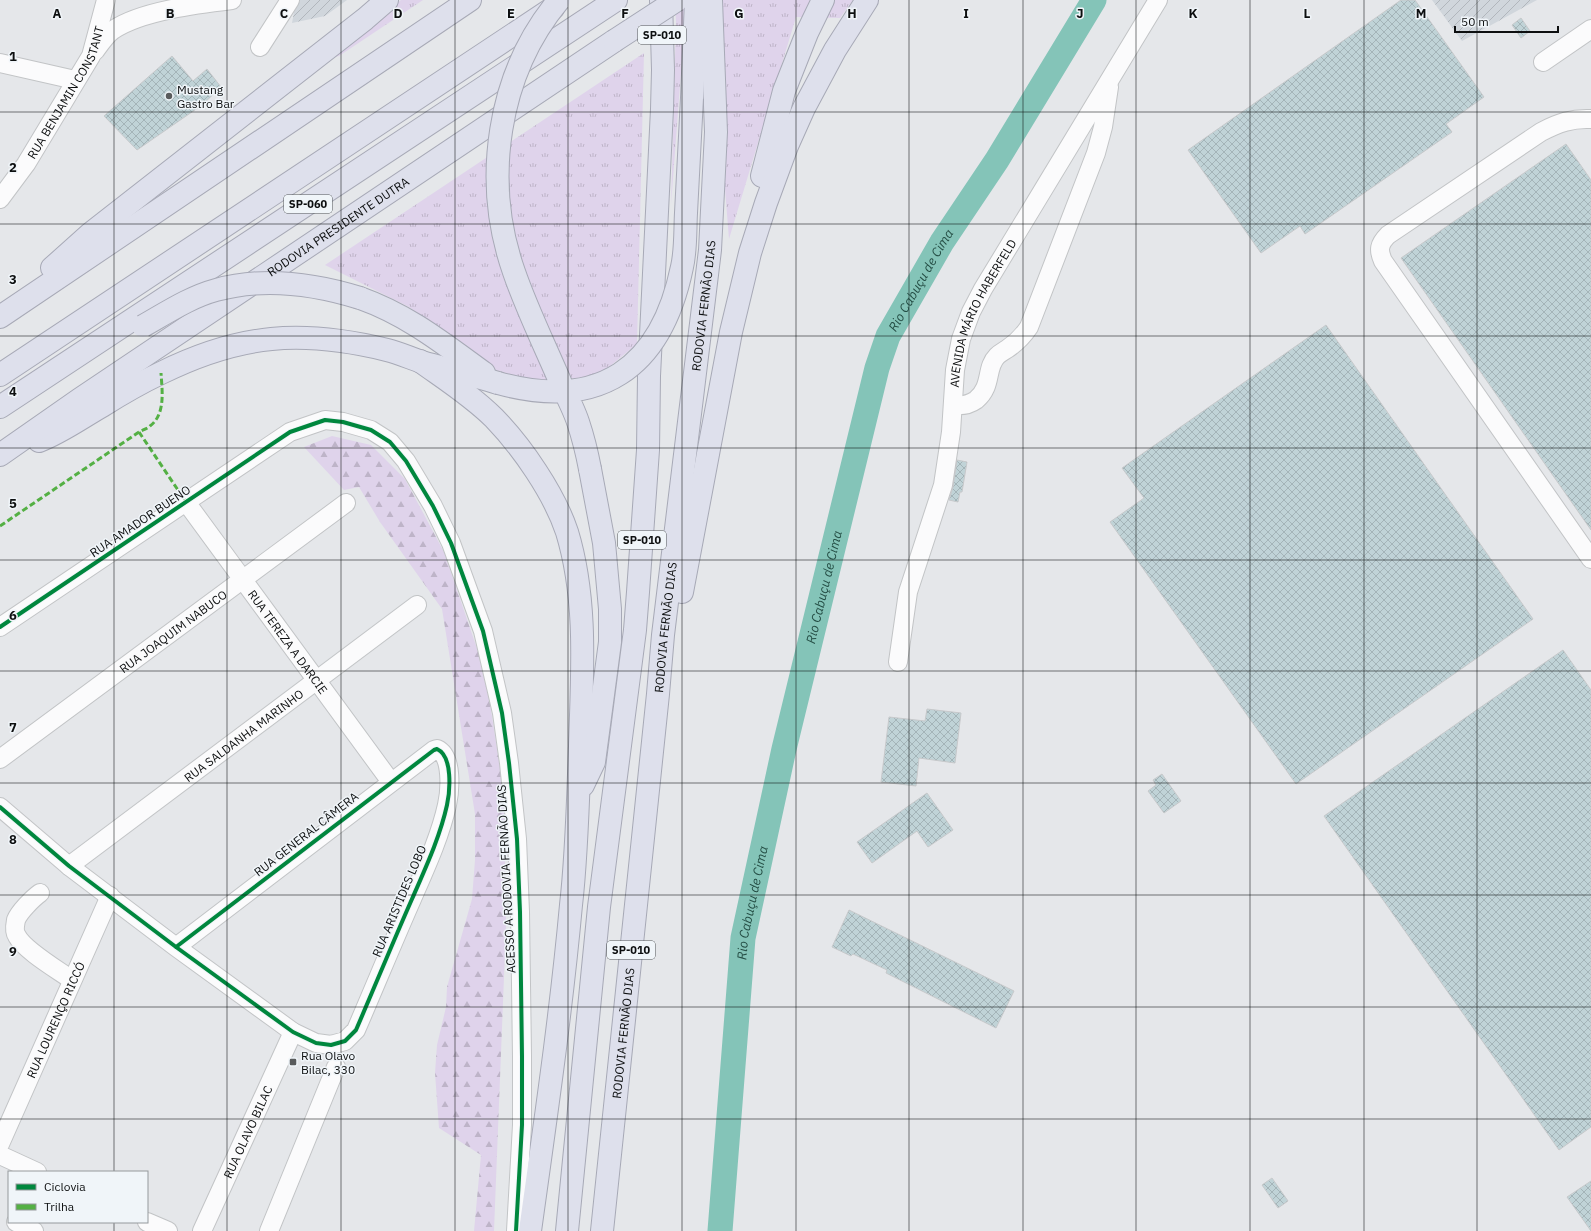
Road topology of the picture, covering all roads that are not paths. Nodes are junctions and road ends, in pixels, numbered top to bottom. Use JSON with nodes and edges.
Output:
{"nodes":[{"id":1,"x":106,"y":0,"type":"edge"},
{"id":2,"x":232,"y":0,"type":"edge"},
{"id":3,"x":290,"y":0,"type":"edge"},
{"id":4,"x":386,"y":0,"type":"edge"},
{"id":5,"x":559,"y":0,"type":"edge"},
{"id":6,"x":566,"y":0,"type":"edge"},
{"id":7,"x":616,"y":0,"type":"edge"},
{"id":8,"x":650,"y":0,"type":"edge"},
{"id":9,"x":661,"y":0,"type":"edge"},
{"id":10,"x":677,"y":0,"type":"edge"},
{"id":11,"x":696,"y":0,"type":"edge"},
{"id":12,"x":710,"y":0,"type":"edge"},
{"id":13,"x":823,"y":0,"type":"edge"},
{"id":14,"x":867,"y":0,"type":"edge"},
{"id":15,"x":1158,"y":0,"type":"edge"},
{"id":16,"x":469,"y":1,"type":"edge"},
{"id":17,"x":1591,"y":29,"type":"edge"},
{"id":18,"x":260,"y":47,"type":"dead end"},
{"id":19,"x":90,"y":56,"type":"junction"},
{"id":20,"x":0,"y":62,"type":"edge"},
{"id":21,"x":1543,"y":62,"type":"dead end"},
{"id":22,"x":663,"y":70,"type":"junction"},
{"id":23,"x":1111,"y":78,"type":"junction"},
{"id":24,"x":75,"y":80,"type":"junction"},
{"id":25,"x":1591,"y":119,"type":"edge"},
{"id":26,"x":0,"y":198,"type":"edge"},
{"id":27,"x":0,"y":316,"type":"edge"},
{"id":28,"x":730,"y":332,"type":"junction"},
{"id":29,"x":420,"y":361,"type":"junction"},
{"id":30,"x":0,"y":375,"type":"edge"},
{"id":31,"x":498,"y":383,"type":"junction"},
{"id":32,"x":953,"y":405,"type":"junction"},
{"id":33,"x":0,"y":407,"type":"edge"},
{"id":34,"x":0,"y":424,"type":"edge"},
{"id":35,"x":290,"y":432,"type":"joint"},
{"id":36,"x":4,"y":453,"type":"edge"},
{"id":37,"x":186,"y":502,"type":"junction"},
{"id":38,"x":346,"y":503,"type":"dead end"},
{"id":39,"x":1591,"y":559,"type":"edge"},
{"id":40,"x":243,"y":580,"type":"junction"},
{"id":41,"x":417,"y":605,"type":"dead end"},
{"id":42,"x":0,"y":627,"type":"edge"},
{"id":43,"x":898,"y":662,"type":"dead end"},
{"id":44,"x":318,"y":679,"type":"junction"},
{"id":45,"x":658,"y":694,"type":"junction"},
{"id":46,"x":0,"y":759,"type":"edge"},
{"id":47,"x":448,"y":761,"type":"joint"},
{"id":48,"x":391,"y":782,"type":"junction"},
{"id":49,"x":578,"y":795,"type":"junction"},
{"id":50,"x":0,"y":807,"type":"edge"},
{"id":51,"x":69,"y":866,"type":"junction"},
{"id":52,"x":40,"y":892,"type":"dead end"},
{"id":53,"x":110,"y":896,"type":"junction"},
{"id":54,"x":176,"y":947,"type":"junction"},
{"id":55,"x":72,"y":980,"type":"junction"},
{"id":56,"x":293,"y":1032,"type":"junction"},
{"id":57,"x":336,"y":1067,"type":"dead end"},
{"id":58,"x":0,"y":1144,"type":"edge"},
{"id":59,"x":0,"y":1155,"type":"edge"},
{"id":60,"x":35,"y":1171,"type":"edge"},
{"id":61,"x":570,"y":1201,"type":"junction"},
{"id":62,"x":605,"y":1207,"type":"junction"},
{"id":63,"x":148,"y":1222,"type":"edge"},
{"id":64,"x":18,"y":1223,"type":"edge"},
{"id":65,"x":34,"y":1231,"type":"edge"},
{"id":66,"x":168,"y":1231,"type":"edge"},
{"id":67,"x":202,"y":1231,"type":"edge"},
{"id":68,"x":269,"y":1231,"type":"edge"},
{"id":69,"x":516,"y":1231,"type":"edge"},
{"id":70,"x":530,"y":1231,"type":"edge"},
{"id":71,"x":557,"y":1231,"type":"edge"},
{"id":72,"x":567,"y":1231,"type":"edge"},
{"id":73,"x":602,"y":1231,"type":"edge"},
{"id":74,"x":607,"y":1231,"type":"edge"}],
"edges":[{"from":1,"to":19,"type":"street","name":"RUA BENJAMIN CONSTANT"},
{"from":2,"to":19,"type":"street"},
{"from":3,"to":18,"type":"street"},
{"from":4,"to":27,"type":"highway"},
{"from":5,"to":49,"type":"highway","bridge":true},
{"from":6,"to":30,"type":"highway","number":"SP-060"},
{"from":7,"to":33,"type":"highway","number":"SP-060"},
{"from":8,"to":22,"type":"highway"},
{"from":9,"to":22,"type":"highway","number":"SP-010"},
{"from":10,"to":36,"type":"highway","name":"RODOVIA PRESIDENTE DUTRA","number":"SP-060","bridge":true},
{"from":11,"to":31,"type":"highway","bridge":true},
{"from":12,"to":45,"type":"highway","name":"RODOVIA FERNÃO DIAS","number":"SP-010"},
{"from":13,"to":28,"type":"highway"},
{"from":14,"to":28,"type":"highway"},
{"from":15,"to":23,"type":"street","name":"AVENIDA MÁRIO HABERFELD"},
{"from":16,"to":27,"type":"highway"},
{"from":17,"to":21,"type":"street"},
{"from":19,"to":24,"type":"street","name":"RUA BENJAMIN CONSTANT"},
{"from":20,"to":24,"type":"street"},
{"from":22,"to":61,"type":"highway","number":"SP-010"},
{"from":23,"to":32,"type":"street","name":"AVENIDA MÁRIO HABERFELD"},
{"from":23,"to":32,"type":"street"},
{"from":24,"to":26,"type":"street","name":"RUA BENJAMIN CONSTANT"},
{"from":25,"to":39,"type":"street"},
{"from":28,"to":45,"type":"highway"},
{"from":29,"to":31,"type":"highway"},
{"from":29,"to":36,"type":"highway"},
{"from":29,"to":49,"type":"highway"},
{"from":31,"to":34,"type":"highway","bridge":true},
{"from":32,"to":43,"type":"street","name":"AVENIDA MÁRIO HABERFELD"},
{"from":35,"to":37,"type":"street","name":"RUA AMADOR BUENO"},
{"from":35,"to":69,"type":"street","name":"ACESSO A RODOVIA FERNÃO DIAS"},
{"from":37,"to":40,"type":"street","name":"RUA TEREZA A DARCIE"},
{"from":37,"to":42,"type":"street","name":"RUA AMADOR BUENO"},
{"from":38,"to":40,"type":"street","name":"RUA JOAQUIM NABUCO"},
{"from":40,"to":44,"type":"street","name":"RUA TEREZA A DARCIE"},
{"from":40,"to":46,"type":"street","name":"RUA JOAQUIM NABUCO"},
{"from":41,"to":44,"type":"street","name":"RUA SALDANHA MARINHO"},
{"from":44,"to":48,"type":"street","name":"RUA TEREZA A DARCIE"},
{"from":44,"to":51,"type":"street","name":"RUA SALDANHA MARINHO"},
{"from":45,"to":62,"type":"highway","name":"RODOVIA FERNÃO DIAS","number":"SP-010"},
{"from":47,"to":48,"type":"street","name":"RUA GENERAL CÂMERA"},
{"from":47,"to":56,"type":"street","name":"RUA ARISTIDES LOBO"},
{"from":48,"to":54,"type":"street","name":"RUA GENERAL CÂMERA"},
{"from":49,"to":70,"type":"highway"},
{"from":50,"to":51,"type":"street"},
{"from":51,"to":53,"type":"street"},
{"from":52,"to":55,"type":"street"},
{"from":53,"to":54,"type":"street"},
{"from":53,"to":55,"type":"street","name":"RUA LOURENÇO RICCÓ"},
{"from":54,"to":56,"type":"street"},
{"from":55,"to":58,"type":"street","name":"RUA LOURENÇO RICCÓ"},
{"from":56,"to":67,"type":"street","name":"RUA OLAVO BILAC"},
{"from":57,"to":68,"type":"street"},
{"from":59,"to":60,"type":"street"},
{"from":61,"to":71,"type":"highway"},
{"from":61,"to":72,"type":"highway","number":"SP-010"},
{"from":62,"to":73,"type":"highway","name":"RODOVIA FERNÃO DIAS","number":"SP-010"},
{"from":62,"to":74,"type":"highway"},
{"from":63,"to":66,"type":"street"},
{"from":64,"to":65,"type":"street"}]}
